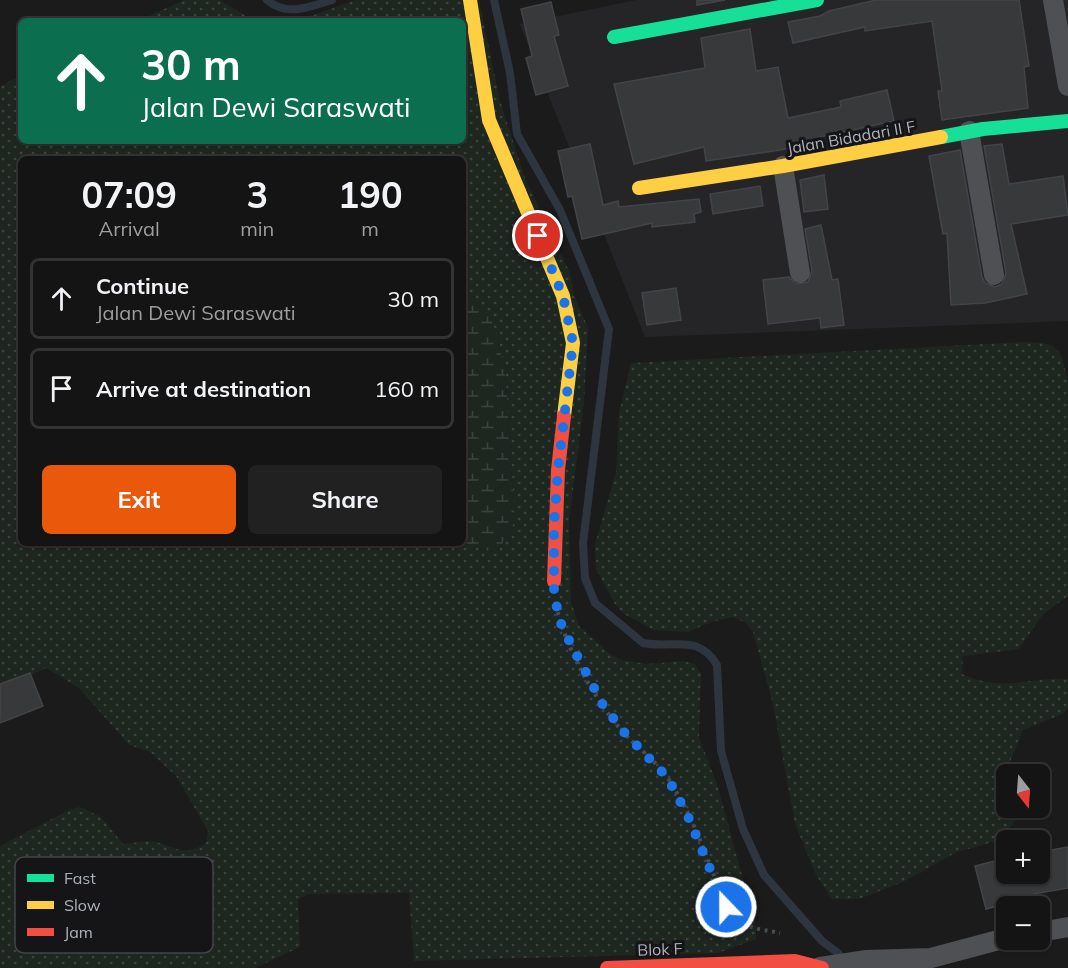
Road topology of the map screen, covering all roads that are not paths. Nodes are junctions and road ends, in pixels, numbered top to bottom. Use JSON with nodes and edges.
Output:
{"nodes":[{"id":1,"x":470,"y":0,"type":"edge"},
{"id":2,"x":817,"y":0,"type":"edge"},
{"id":3,"x":1053,"y":0,"type":"edge"},
{"id":4,"x":1064,"y":32,"type":"edge"},
{"id":5,"x":614,"y":37,"type":"dead end"},
{"id":6,"x":1067,"y":81,"type":"edge"},
{"id":7,"x":1068,"y":121,"type":"edge"},
{"id":8,"x":969,"y":131,"type":"junction"},
{"id":9,"x":783,"y":166,"type":"junction"},
{"id":10,"x":639,"y":188,"type":"dead end"},
{"id":11,"x":800,"y":273,"type":"dead end"},
{"id":12,"x":994,"y":276,"type":"dead end"},
{"id":13,"x":554,"y":581,"type":"road end"},
{"id":14,"x":1068,"y":927,"type":"edge"},
{"id":15,"x":1050,"y":930,"type":"edge"},
{"id":16,"x":996,"y":941,"type":"edge"},
{"id":17,"x":930,"y":963,"type":"edge"},
{"id":18,"x":826,"y":966,"type":"edge"},
{"id":19,"x":607,"y":968,"type":"edge"}],
"edges":[{"from":1,"to":13,"type":"street"},
{"from":2,"to":5,"type":"street"},
{"from":3,"to":4,"type":"street"},
{"from":4,"to":6,"type":"street"},
{"from":7,"to":8,"type":"street","name":"Jalan Bidadari II F"},
{"from":8,"to":9,"type":"street","name":"Jalan Bidadari II F"},
{"from":8,"to":12,"type":"street"},
{"from":9,"to":10,"type":"street","name":"Jalan Bidadari II F"},
{"from":9,"to":11,"type":"street"},
{"from":14,"to":15,"type":"street"},
{"from":16,"to":17,"type":"street"},
{"from":17,"to":18,"type":"street"},
{"from":18,"to":19,"type":"street","name":"Blok F"}]}
